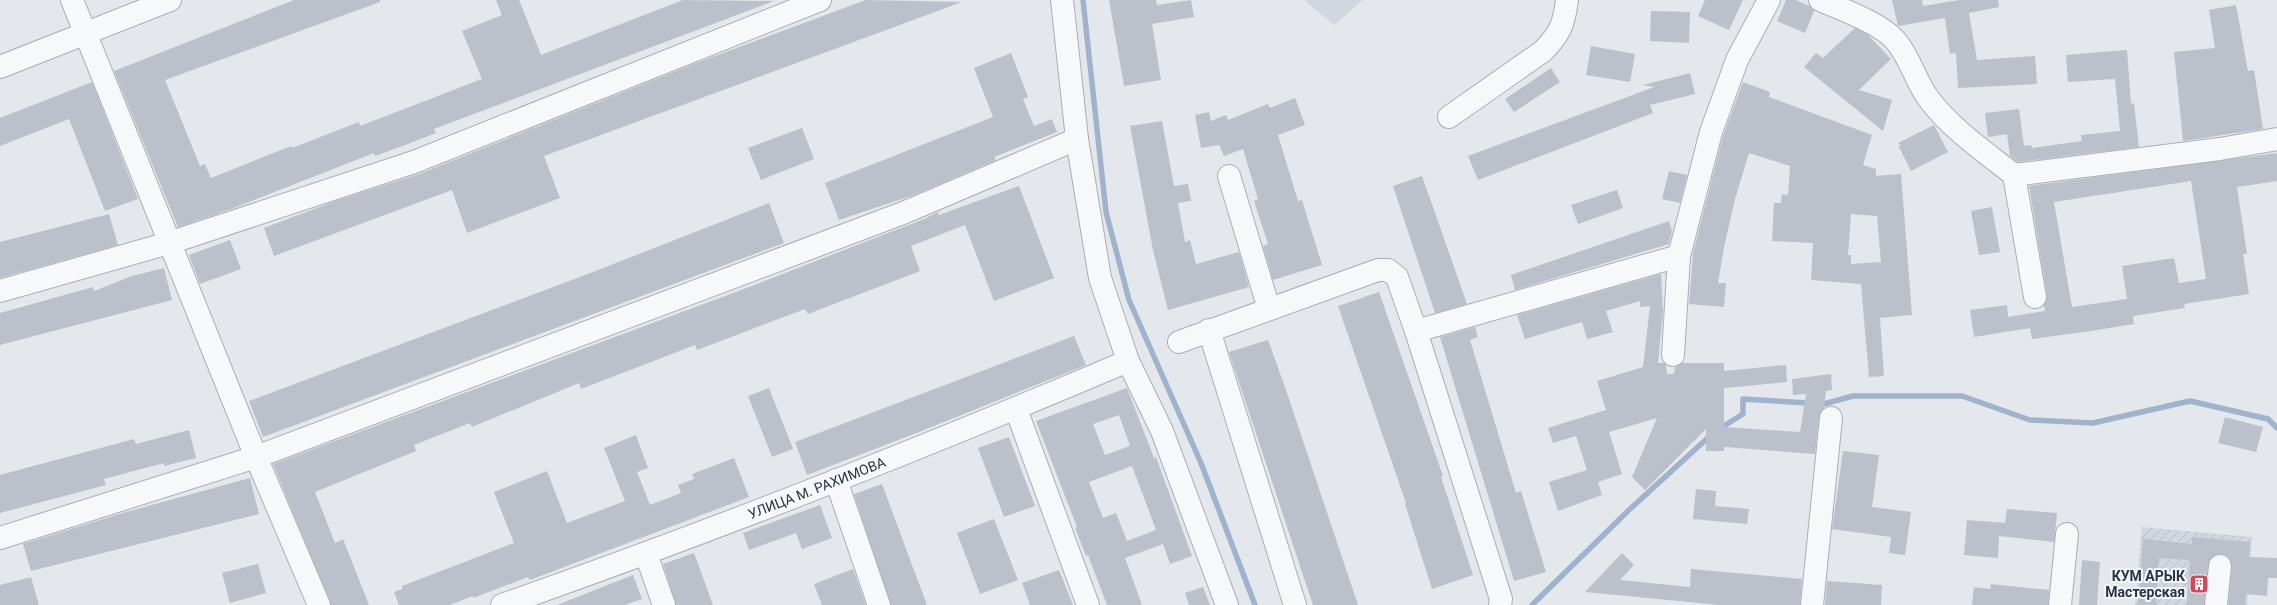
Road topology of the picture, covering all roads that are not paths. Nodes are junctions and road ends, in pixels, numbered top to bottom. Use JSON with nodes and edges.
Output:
{"nodes":[{"id":1,"x":72,"y":0,"type":"edge"},
{"id":2,"x":170,"y":0,"type":"edge"},
{"id":3,"x":820,"y":0,"type":"edge"},
{"id":4,"x":1062,"y":0,"type":"edge"},
{"id":5,"x":1567,"y":0,"type":"edge"},
{"id":6,"x":1769,"y":0,"type":"edge"},
{"id":7,"x":1820,"y":0,"type":"edge"},
{"id":8,"x":86,"y":34,"type":"junction"},
{"id":9,"x":0,"y":67,"type":"edge"},
{"id":10,"x":1449,"y":118,"type":"dead end"},
{"id":11,"x":1077,"y":139,"type":"junction"},
{"id":12,"x":2277,"y":139,"type":"edge"},
{"id":13,"x":2014,"y":175,"type":"junction"},
{"id":14,"x":1228,"y":176,"type":"dead end"},
{"id":15,"x":169,"y":243,"type":"junction"},
{"id":16,"x":1680,"y":256,"type":"junction"},
{"id":17,"x":0,"y":291,"type":"edge"},
{"id":18,"x":2035,"y":297,"type":"dead end"},
{"id":19,"x":1269,"y":309,"type":"junction"},
{"id":20,"x":1209,"y":330,"type":"junction"},
{"id":21,"x":1416,"y":330,"type":"junction"},
{"id":22,"x":1179,"y":342,"type":"dead end"},
{"id":23,"x":1673,"y":355,"type":"dead end"},
{"id":24,"x":1128,"y":361,"type":"junction"},
{"id":25,"x":1016,"y":409,"type":"junction"},
{"id":26,"x":1831,"y":418,"type":"dead end"},
{"id":27,"x":256,"y":457,"type":"junction"},
{"id":28,"x":836,"y":480,"type":"junction"},
{"id":29,"x":2066,"y":534,"type":"dead end"},
{"id":30,"x":0,"y":538,"type":"edge"},
{"id":31,"x":646,"y":554,"type":"junction"},
{"id":32,"x":2220,"y":566,"type":"dead end"},
{"id":33,"x":319,"y":605,"type":"edge"},
{"id":34,"x":502,"y":605,"type":"edge"},
{"id":35,"x":664,"y":605,"type":"edge"},
{"id":36,"x":879,"y":605,"type":"edge"},
{"id":37,"x":1088,"y":605,"type":"edge"},
{"id":38,"x":1226,"y":605,"type":"edge"},
{"id":39,"x":1296,"y":605,"type":"edge"},
{"id":40,"x":1500,"y":605,"type":"edge"},
{"id":41,"x":1812,"y":605,"type":"edge"},
{"id":42,"x":2060,"y":605,"type":"edge"},
{"id":43,"x":2216,"y":605,"type":"edge"}],
"edges":[{"from":1,"to":8,"type":"street"},
{"from":2,"to":8,"type":"street"},
{"from":3,"to":15,"type":"street"},
{"from":4,"to":11,"type":"street"},
{"from":5,"to":10,"type":"street"},
{"from":6,"to":16,"type":"street"},
{"from":7,"to":13,"type":"street"},
{"from":8,"to":9,"type":"street"},
{"from":8,"to":15,"type":"street"},
{"from":11,"to":24,"type":"street"},
{"from":11,"to":27,"type":"street"},
{"from":12,"to":13,"type":"street"},
{"from":13,"to":18,"type":"street"},
{"from":14,"to":19,"type":"street"},
{"from":15,"to":17,"type":"street"},
{"from":15,"to":27,"type":"street"},
{"from":16,"to":21,"type":"street"},
{"from":16,"to":23,"type":"street"},
{"from":19,"to":20,"type":"street"},
{"from":19,"to":21,"type":"street"},
{"from":20,"to":22,"type":"street"},
{"from":20,"to":39,"type":"street"},
{"from":21,"to":40,"type":"street"},
{"from":24,"to":25,"type":"street","name":"УЛИЦА М. РАХИМОВА"},
{"from":24,"to":38,"type":"street"},
{"from":25,"to":28,"type":"street","name":"УЛИЦА М. РАХИМОВА"},
{"from":25,"to":37,"type":"street"},
{"from":26,"to":41,"type":"street"},
{"from":27,"to":30,"type":"street"},
{"from":27,"to":33,"type":"street"},
{"from":28,"to":31,"type":"street","name":"УЛИЦА М. РАХИМОВА"},
{"from":28,"to":36,"type":"street"},
{"from":29,"to":42,"type":"street"},
{"from":31,"to":34,"type":"street","name":"УЛИЦА М. РАХИМОВА"},
{"from":31,"to":35,"type":"street"},
{"from":32,"to":43,"type":"street"}]}
